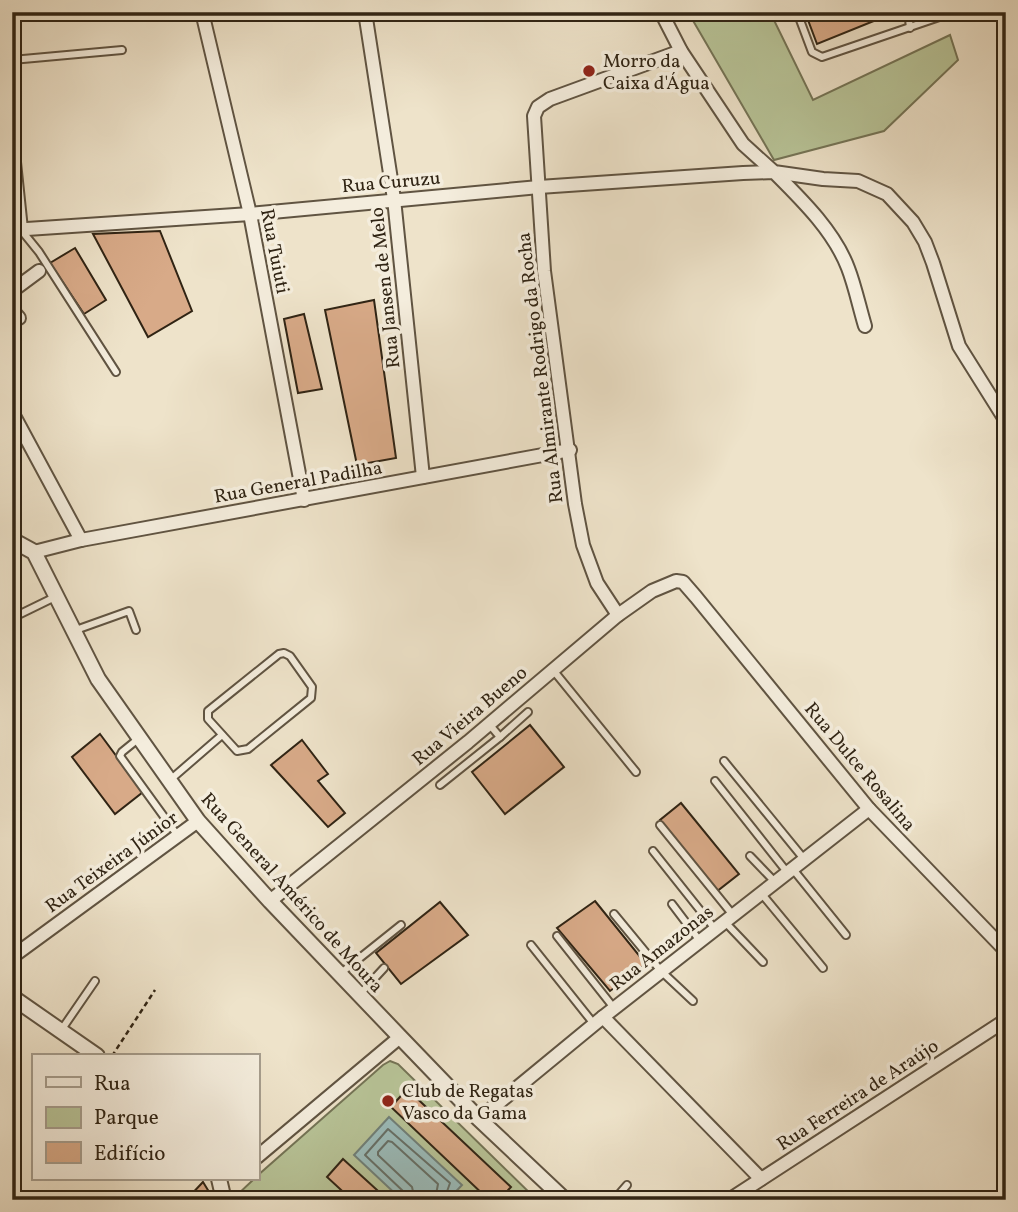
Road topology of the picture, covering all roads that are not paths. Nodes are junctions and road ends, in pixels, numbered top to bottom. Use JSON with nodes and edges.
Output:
{"nodes":[{"id":1,"x":202,"y":12,"type":"edge"},
{"id":2,"x":365,"y":12,"type":"edge"},
{"id":3,"x":662,"y":12,"type":"edge"},
{"id":4,"x":797,"y":12,"type":"edge"},
{"id":5,"x":915,"y":12,"type":"edge"},
{"id":6,"x":954,"y":12,"type":"edge"},
{"id":7,"x":911,"y":29,"type":"junction"},
{"id":8,"x":122,"y":50,"type":"dead end"},
{"id":9,"x":681,"y":51,"type":"junction"},
{"id":10,"x":12,"y":60,"type":"edge"},
{"id":11,"x":12,"y":143,"type":"edge"},
{"id":12,"x":774,"y":173,"type":"junction"},
{"id":13,"x":539,"y":187,"type":"junction"},
{"id":14,"x":394,"y":199,"type":"junction"},
{"id":15,"x":250,"y":214,"type":"junction"},
{"id":16,"x":16,"y":229,"type":"edge"},
{"id":17,"x":39,"y":271,"type":"dead end"},
{"id":18,"x":12,"y":291,"type":"edge"},
{"id":19,"x":865,"y":326,"type":"dead end"},
{"id":20,"x":116,"y":372,"type":"dead end"},
{"id":21,"x":12,"y":412,"type":"edge"},
{"id":22,"x":1006,"y":421,"type":"edge"},
{"id":23,"x":570,"y":450,"type":"junction"},
{"id":24,"x":423,"y":477,"type":"junction"},
{"id":25,"x":304,"y":500,"type":"junction"},
{"id":26,"x":12,"y":540,"type":"edge"},
{"id":27,"x":81,"y":540,"type":"junction"},
{"id":28,"x":34,"y":552,"type":"junction"},
{"id":29,"x":55,"y":597,"type":"junction"},
{"id":30,"x":696,"y":597,"type":"joint"},
{"id":31,"x":618,"y":615,"type":"junction"},
{"id":32,"x":12,"y":618,"type":"edge"},
{"id":33,"x":136,"y":629,"type":"dead end"},
{"id":34,"x":72,"y":631,"type":"junction"},
{"id":35,"x":553,"y":670,"type":"junction"},
{"id":36,"x":528,"y":712,"type":"dead end"},
{"id":37,"x":489,"y":724,"type":"junction"},
{"id":38,"x":222,"y":735,"type":"junction"},
{"id":39,"x":500,"y":737,"type":"junction"},
{"id":40,"x":139,"y":738,"type":"junction"},
{"id":41,"x":724,"y":761,"type":"dead end"},
{"id":42,"x":636,"y":772,"type":"dead end"},
{"id":43,"x":170,"y":780,"type":"junction"},
{"id":44,"x":715,"y":782,"type":"dead end"},
{"id":45,"x":440,"y":785,"type":"dead end"},
{"id":46,"x":869,"y":809,"type":"junction"},
{"id":47,"x":198,"y":821,"type":"junction"},
{"id":48,"x":660,"y":825,"type":"dead end"},
{"id":49,"x":178,"y":836,"type":"junction"},
{"id":50,"x":653,"y":851,"type":"dead end"},
{"id":51,"x":750,"y":856,"type":"dead end"},
{"id":52,"x":804,"y":859,"type":"junction"},
{"id":53,"x":790,"y":870,"type":"junction"},
{"id":54,"x":775,"y":881,"type":"junction"},
{"id":55,"x":761,"y":893,"type":"junction"},
{"id":56,"x":270,"y":901,"type":"junction"},
{"id":57,"x":672,"y":904,"type":"dead end"},
{"id":58,"x":614,"y":914,"type":"dead end"},
{"id":59,"x":724,"y":922,"type":"junction"},
{"id":60,"x":401,"y":925,"type":"dead end"},
{"id":61,"x":846,"y":935,"type":"dead end"},
{"id":62,"x":557,"y":936,"type":"dead end"},
{"id":63,"x":700,"y":941,"type":"junction"},
{"id":64,"x":531,"y":945,"type":"dead end"},
{"id":65,"x":1006,"y":951,"type":"edge"},
{"id":66,"x":12,"y":957,"type":"edge"},
{"id":67,"x":763,"y":962,"type":"dead end"},
{"id":68,"x":384,"y":968,"type":"dead end"},
{"id":69,"x":823,"y":968,"type":"dead end"},
{"id":70,"x":661,"y":971,"type":"junction"},
{"id":71,"x":339,"y":974,"type":"junction"},
{"id":72,"x":95,"y":981,"type":"dead end"},
{"id":73,"x":359,"y":995,"type":"junction"},
{"id":74,"x":12,"y":998,"type":"edge"},
{"id":75,"x":693,"y":1000,"type":"dead end"},
{"id":76,"x":614,"y":1008,"type":"junction"},
{"id":77,"x":598,"y":1020,"type":"junction"},
{"id":78,"x":1006,"y":1020,"type":"edge"},
{"id":79,"x":61,"y":1031,"type":"junction"},
{"id":80,"x":400,"y":1038,"type":"junction"},
{"id":81,"x":94,"y":1054,"type":"edge"},
{"id":82,"x":479,"y":1119,"type":"junction"},
{"id":83,"x":259,"y":1155,"type":"edge"},
{"id":84,"x":761,"y":1179,"type":"junction"},
{"id":85,"x":627,"y":1185,"type":"dead end"},
{"id":86,"x":565,"y":1200,"type":"edge"},
{"id":87,"x":614,"y":1200,"type":"edge"},
{"id":88,"x":729,"y":1200,"type":"edge"}],
"edges":[{"from":1,"to":15,"type":"street","name":"Rua Tuiuti"},
{"from":2,"to":14,"type":"street","name":"Rua Jansen de Melo"},
{"from":3,"to":9,"type":"street"},
{"from":4,"to":7,"type":"lane"},
{"from":5,"to":7,"type":"lane"},
{"from":6,"to":7,"type":"lane"},
{"from":8,"to":10,"type":"lane"},
{"from":9,"to":12,"type":"street"},
{"from":9,"to":13,"type":"street","name":"Rua Almirante Rodrigo da Rocha"},
{"from":11,"to":16,"type":"street"},
{"from":12,"to":13,"type":"street","name":"Rua Curuzu"},
{"from":12,"to":19,"type":"street"},
{"from":12,"to":22,"type":"street","name":"Rua Curuzu"},
{"from":13,"to":14,"type":"street","name":"Rua Curuzu"},
{"from":13,"to":23,"type":"street","name":"Rua Almirante Rodrigo da Rocha"},
{"from":14,"to":15,"type":"street","name":"Rua Curuzu"},
{"from":14,"to":24,"type":"street","name":"Rua Jansen de Melo"},
{"from":15,"to":16,"type":"street","name":"Rua Curuzu"},
{"from":15,"to":25,"type":"street","name":"Rua Tuiuti"},
{"from":16,"to":20,"type":"lane"},
{"from":17,"to":18,"type":"street"},
{"from":21,"to":27,"type":"street"},
{"from":23,"to":24,"type":"street","name":"Rua General Padilha"},
{"from":23,"to":31,"type":"street","name":"Rua Almirante Rodrigo da Rocha"},
{"from":24,"to":25,"type":"street","name":"Rua General Padilha"},
{"from":25,"to":27,"type":"street","name":"Rua General Padilha"},
{"from":26,"to":28,"type":"street"},
{"from":27,"to":28,"type":"street","name":"Rua General Padilha"},
{"from":28,"to":29,"type":"street","name":"Rua General Américo de Moura"},
{"from":29,"to":32,"type":"lane"},
{"from":29,"to":34,"type":"street","name":"Rua General Américo de Moura"},
{"from":30,"to":31,"type":"street","name":"Rua Vieira Bueno"},
{"from":30,"to":46,"type":"street","name":"Rua Dulce Rosalina"},
{"from":31,"to":35,"type":"street","name":"Rua Vieira Bueno"},
{"from":33,"to":34,"type":"lane"},
{"from":34,"to":40,"type":"street","name":"Rua General Américo de Moura"},
{"from":35,"to":37,"type":"street","name":"Rua Vieira Bueno"},
{"from":35,"to":42,"type":"lane"},
{"from":36,"to":39,"type":"lane"},
{"from":37,"to":39,"type":"lane"},
{"from":37,"to":56,"type":"street","name":"Rua Vieira Bueno"},
{"from":38,"to":38,"type":"lane"},
{"from":38,"to":43,"type":"lane"},
{"from":39,"to":45,"type":"lane"},
{"from":40,"to":43,"type":"street","name":"Rua General Américo de Moura"},
{"from":40,"to":49,"type":"lane"},
{"from":41,"to":52,"type":"lane"},
{"from":43,"to":47,"type":"street","name":"Rua General Américo de Moura"},
{"from":44,"to":53,"type":"lane"},
{"from":46,"to":52,"type":"street","name":"Rua Amazonas"},
{"from":46,"to":65,"type":"street","name":"Rua Dulce Rosalina"},
{"from":47,"to":49,"type":"street","name":"Rua Teixeira Júnior"},
{"from":47,"to":56,"type":"street","name":"Rua General Américo de Moura"},
{"from":48,"to":59,"type":"lane"},
{"from":49,"to":66,"type":"street","name":"Rua Teixeira Júnior"},
{"from":50,"to":59,"type":"lane"},
{"from":51,"to":54,"type":"lane"},
{"from":52,"to":53,"type":"street","name":"Rua Amazonas"},
{"from":53,"to":54,"type":"street","name":"Rua Amazonas"},
{"from":53,"to":61,"type":"lane"},
{"from":54,"to":55,"type":"street","name":"Rua Amazonas"},
{"from":55,"to":59,"type":"street","name":"Rua Amazonas"},
{"from":55,"to":69,"type":"lane"},
{"from":56,"to":71,"type":"street","name":"Rua General Américo de Moura"},
{"from":57,"to":63,"type":"lane"},
{"from":58,"to":70,"type":"lane"},
{"from":59,"to":63,"type":"street","name":"Rua Amazonas"},
{"from":59,"to":67,"type":"lane"},
{"from":60,"to":71,"type":"lane"},
{"from":62,"to":76,"type":"lane"},
{"from":63,"to":70,"type":"street","name":"Rua Amazonas"},
{"from":64,"to":77,"type":"lane"},
{"from":68,"to":73,"type":"lane"},
{"from":70,"to":75,"type":"lane"},
{"from":70,"to":76,"type":"street","name":"Rua Amazonas"},
{"from":71,"to":73,"type":"street","name":"Rua General Américo de Moura"},
{"from":72,"to":79,"type":"lane"},
{"from":73,"to":80,"type":"street","name":"Rua General Américo de Moura"},
{"from":74,"to":79,"type":"street"},
{"from":76,"to":77,"type":"street","name":"Rua Amazonas"},
{"from":77,"to":82,"type":"street","name":"Rua Amazonas"},
{"from":77,"to":84,"type":"street"},
{"from":78,"to":84,"type":"street","name":"Rua Ferreira de Araújo"},
{"from":79,"to":81,"type":"street"},
{"from":80,"to":82,"type":"street","name":"Rua General Américo de Moura"},
{"from":80,"to":83,"type":"street"},
{"from":82,"to":86,"type":"street","name":"Rua General Américo de Moura"},
{"from":84,"to":88,"type":"street","name":"Rua Ferreira de Araújo"},
{"from":85,"to":87,"type":"lane"}]}
